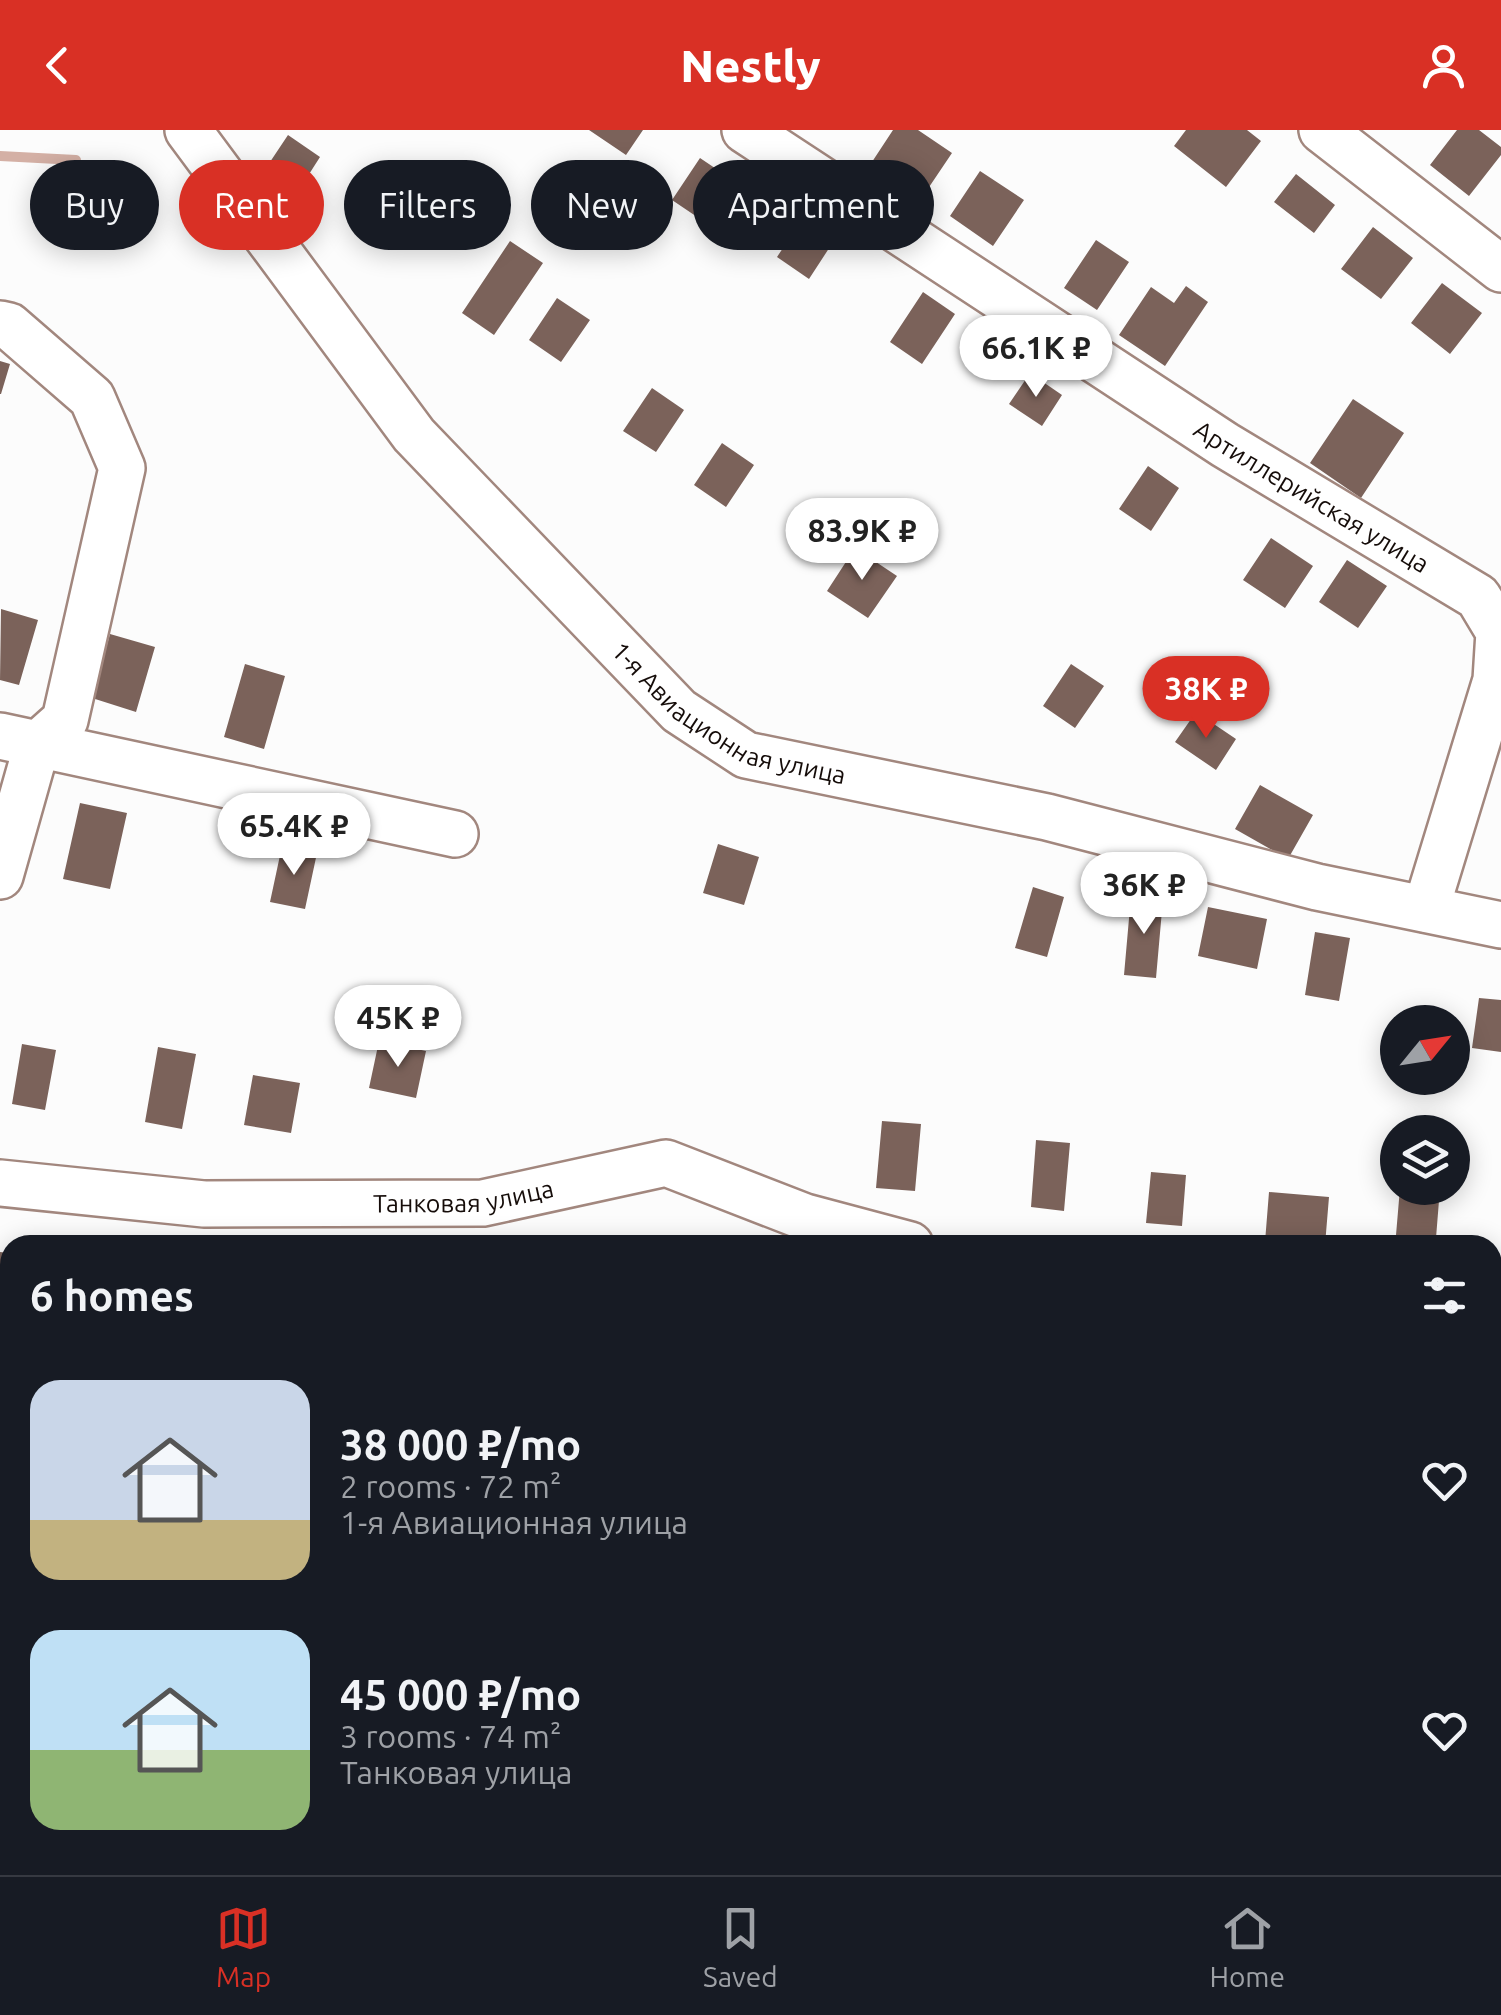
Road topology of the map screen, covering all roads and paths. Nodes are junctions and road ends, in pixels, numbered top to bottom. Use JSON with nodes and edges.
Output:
{"nodes":[{"id":1,"x":188,"y":130,"type":"edge"},
{"id":2,"x":745,"y":130,"type":"edge"},
{"id":3,"x":1322,"y":130,"type":"edge"},
{"id":4,"x":1501,"y":269,"type":"edge"},
{"id":5,"x":5,"y":325,"type":"edge"},
{"id":6,"x":18,"y":741,"type":"edge"},
{"id":7,"x":455,"y":834,"type":"dead end"},
{"id":8,"x":0,"y":876,"type":"edge"},
{"id":9,"x":1426,"y":909,"type":"junction"},
{"id":10,"x":1501,"y":925,"type":"edge"},
{"id":11,"x":0,"y":1183,"type":"edge"},
{"id":12,"x":872,"y":1235,"type":"edge"}],
"edges":[{"from":1,"to":9,"type":"street","name":"1-я Авиационная улица"},
{"from":2,"to":9,"type":"street","name":"Артиллерийская улица"},
{"from":3,"to":4,"type":"street"},
{"from":5,"to":6,"type":"street"},
{"from":6,"to":7,"type":"street"},
{"from":6,"to":8,"type":"street"},
{"from":9,"to":10,"type":"street","name":"1-я Авиационная улица"},
{"from":11,"to":12,"type":"street","name":"Танковая улица"}]}
